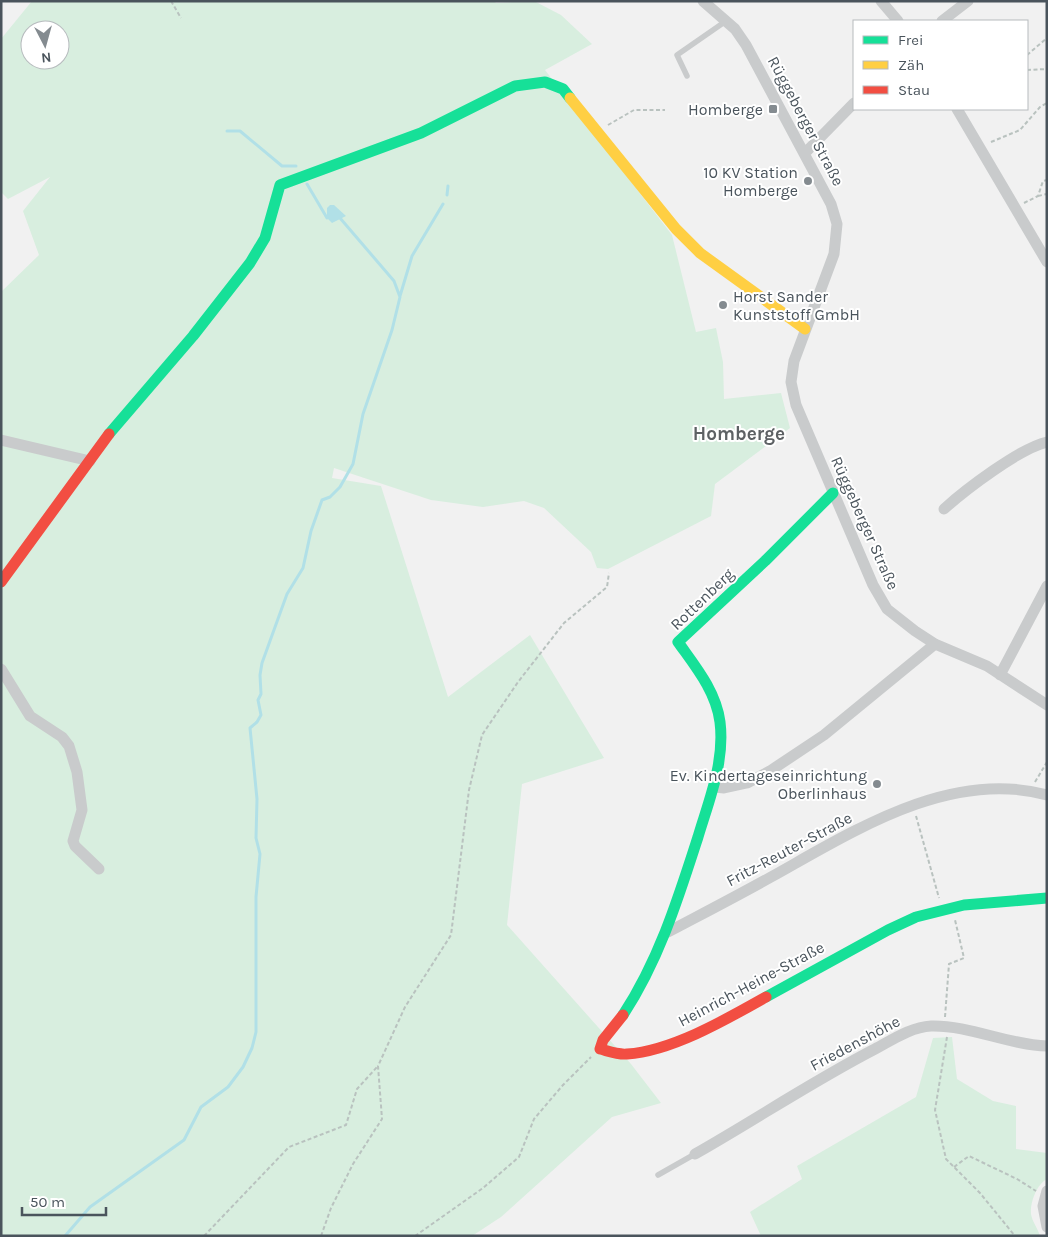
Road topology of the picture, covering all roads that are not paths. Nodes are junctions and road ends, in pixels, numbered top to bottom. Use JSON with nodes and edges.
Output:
{"nodes":[{"id":1,"x":703,"y":1,"type":"edge"},
{"id":2,"x":881,"y":1,"type":"edge"},
{"id":3,"x":968,"y":1,"type":"edge"},
{"id":4,"x":897,"y":20,"type":"edge"},
{"id":5,"x":943,"y":20,"type":"edge"},
{"id":6,"x":726,"y":21,"type":"junction"},
{"id":7,"x":687,"y":76,"type":"dead end"},
{"id":8,"x":853,"y":104,"type":"edge"},
{"id":9,"x":958,"y":110,"type":"edge"},
{"id":10,"x":805,"y":153,"type":"junction"},
{"id":11,"x":1047,"y":262,"type":"edge"},
{"id":12,"x":805,"y":329,"type":"junction"},
{"id":13,"x":1,"y":440,"type":"edge"},
{"id":14,"x":1047,"y":442,"type":"edge"},
{"id":15,"x":90,"y":461,"type":"junction"},
{"id":16,"x":833,"y":493,"type":"junction"},
{"id":17,"x":944,"y":509,"type":"dead end"},
{"id":18,"x":1,"y":582,"type":"edge"},
{"id":19,"x":1047,"y":586,"type":"edge"},
{"id":20,"x":935,"y":644,"type":"junction"},
{"id":21,"x":1,"y":669,"type":"edge"},
{"id":22,"x":1000,"y":675,"type":"junction"},
{"id":23,"x":1047,"y":705,"type":"edge"},
{"id":24,"x":715,"y":786,"type":"junction"},
{"id":25,"x":1047,"y":795,"type":"edge"},
{"id":26,"x":100,"y":869,"type":"dead end"},
{"id":27,"x":1047,"y":898,"type":"edge"},
{"id":28,"x":668,"y":932,"type":"junction"},
{"id":29,"x":1047,"y":1046,"type":"edge"},
{"id":30,"x":695,"y":1154,"type":"joint"},
{"id":31,"x":658,"y":1175,"type":"dead end"},
{"id":32,"x":1046,"y":1194,"type":"edge"},
{"id":33,"x":1047,"y":1227,"type":"edge"}],
"edges":[{"from":1,"to":6,"type":"street","name":"Rüggeberger Straße"},
{"from":2,"to":4,"type":"street"},
{"from":3,"to":5,"type":"street"},
{"from":6,"to":7,"type":"lane"},
{"from":6,"to":10,"type":"street","name":"Rüggeberger Straße"},
{"from":8,"to":10,"type":"street"},
{"from":9,"to":11,"type":"street"},
{"from":10,"to":12,"type":"street","name":"Rüggeberger Straße"},
{"from":12,"to":15,"type":"street"},
{"from":12,"to":16,"type":"street","name":"Rüggeberger Straße"},
{"from":13,"to":15,"type":"street"},
{"from":14,"to":17,"type":"street"},
{"from":15,"to":18,"type":"street"},
{"from":16,"to":20,"type":"street","name":"Rüggeberger Straße"},
{"from":16,"to":24,"type":"street","name":"Rottenberg"},
{"from":19,"to":22,"type":"street"},
{"from":20,"to":22,"type":"street","name":"Rüggeberger Straße"},
{"from":20,"to":24,"type":"street"},
{"from":21,"to":26,"type":"street"},
{"from":22,"to":23,"type":"street","name":"Rüggeberger Straße"},
{"from":24,"to":28,"type":"street"},
{"from":25,"to":28,"type":"street","name":"Fritz-Reuter-Straße"},
{"from":27,"to":28,"type":"street","name":"Heinrich-Heine-Straße"},
{"from":29,"to":30,"type":"street","name":"Friedenshöhe"},
{"from":30,"to":31,"type":"lane"},
{"from":32,"to":33,"type":"street"}]}
